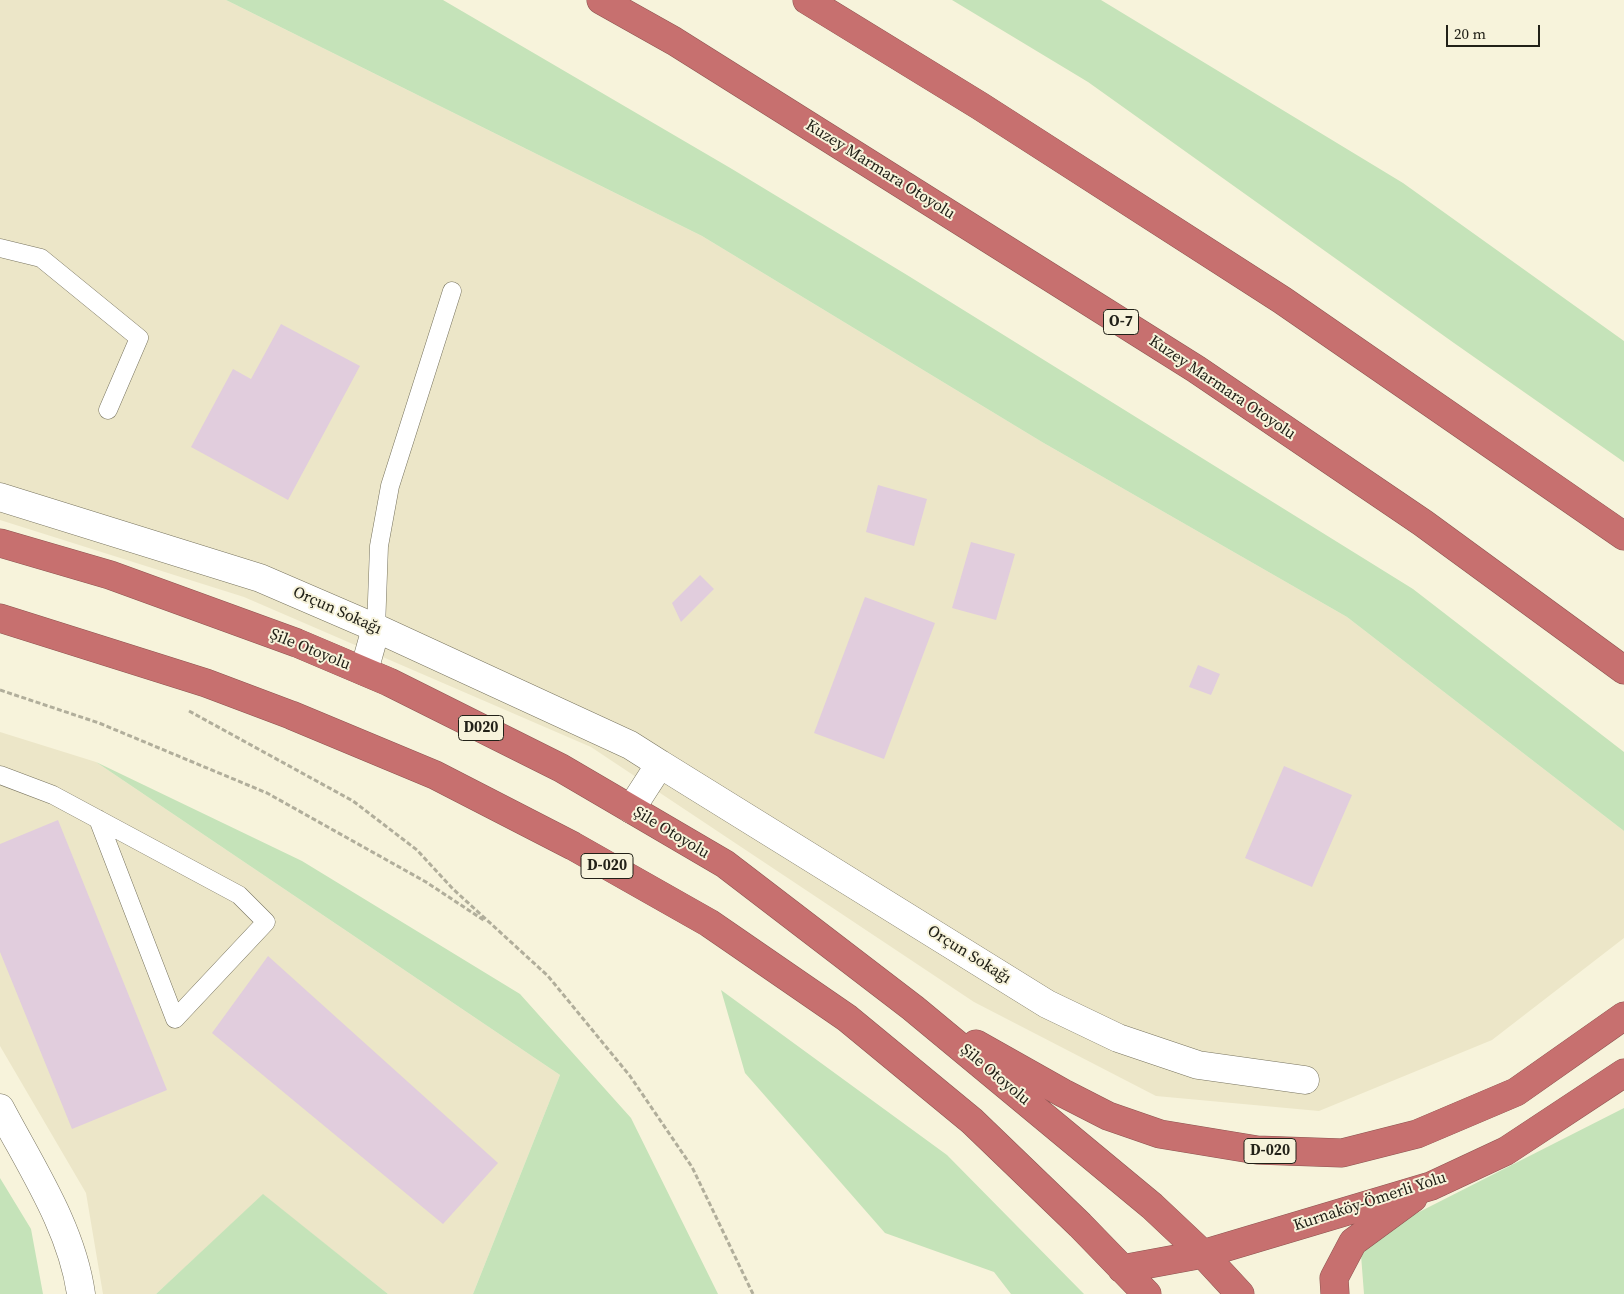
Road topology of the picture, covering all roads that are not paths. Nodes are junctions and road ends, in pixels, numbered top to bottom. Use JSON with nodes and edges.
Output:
{"nodes":[{"id":1,"x":601,"y":0,"type":"edge"},
{"id":2,"x":807,"y":0,"type":"edge"},
{"id":3,"x":0,"y":248,"type":"edge"},
{"id":4,"x":452,"y":292,"type":"dead end"},
{"id":5,"x":108,"y":410,"type":"dead end"},
{"id":6,"x":0,"y":497,"type":"edge"},
{"id":7,"x":1624,"y":536,"type":"edge"},
{"id":8,"x":0,"y":543,"type":"edge"},
{"id":9,"x":0,"y":618,"type":"edge"},
{"id":10,"x":376,"y":628,"type":"junction"},
{"id":11,"x":1624,"y":670,"type":"edge"},
{"id":12,"x":364,"y":671,"type":"junction"},
{"id":13,"x":660,"y":764,"type":"junction"},
{"id":14,"x":0,"y":775,"type":"edge"},
{"id":15,"x":631,"y":809,"type":"junction"},
{"id":16,"x":98,"y":819,"type":"junction"},
{"id":17,"x":913,"y":1008,"type":"junction"},
{"id":18,"x":1624,"y":1016,"type":"edge"},
{"id":19,"x":1624,"y":1073,"type":"edge"},
{"id":20,"x":1305,"y":1080,"type":"dead end"},
{"id":21,"x":0,"y":1108,"type":"edge"},
{"id":22,"x":1431,"y":1186,"type":"junction"},
{"id":23,"x":1203,"y":1254,"type":"junction"},
{"id":24,"x":1122,"y":1269,"type":"junction"},
{"id":25,"x":81,"y":1294,"type":"edge"},
{"id":26,"x":1147,"y":1294,"type":"edge"},
{"id":27,"x":1240,"y":1294,"type":"edge"},
{"id":28,"x":1334,"y":1294,"type":"edge"}],
"edges":[{"from":1,"to":11,"type":"highway","name":"Kuzey Marmara Otoyolu","number":"O-7"},
{"from":2,"to":7,"type":"highway"},
{"from":3,"to":5,"type":"lane"},
{"from":4,"to":10,"type":"lane"},
{"from":6,"to":10,"type":"street","name":"Orçun Sokağı"},
{"from":8,"to":12,"type":"highway","name":"Şile Otoyolu","number":"D020"},
{"from":9,"to":24,"type":"highway","number":"D-020"},
{"from":10,"to":12,"type":"street"},
{"from":10,"to":13,"type":"street","name":"Orçun Sokağı"},
{"from":12,"to":15,"type":"highway","name":"Şile Otoyolu","number":"D020"},
{"from":13,"to":15,"type":"street"},
{"from":13,"to":20,"type":"street","name":"Orçun Sokağı"},
{"from":14,"to":16,"type":"lane"},
{"from":15,"to":17,"type":"highway","name":"Şile Otoyolu","number":"D020"},
{"from":16,"to":16,"type":"lane"},
{"from":17,"to":18,"type":"highway","number":"D-020"},
{"from":17,"to":23,"type":"highway","name":"Şile Otoyolu"},
{"from":19,"to":22,"type":"highway","name":"Kurnaköy-Ömerli Yolu"},
{"from":21,"to":25,"type":"street"},
{"from":22,"to":23,"type":"highway","name":"Kurnaköy-Ömerli Yolu"},
{"from":22,"to":28,"type":"highway"},
{"from":23,"to":24,"type":"highway","name":"Kurnaköy-Ömerli Yolu"},
{"from":23,"to":27,"type":"highway","name":"Şile Otoyolu"},
{"from":24,"to":26,"type":"highway"}]}
